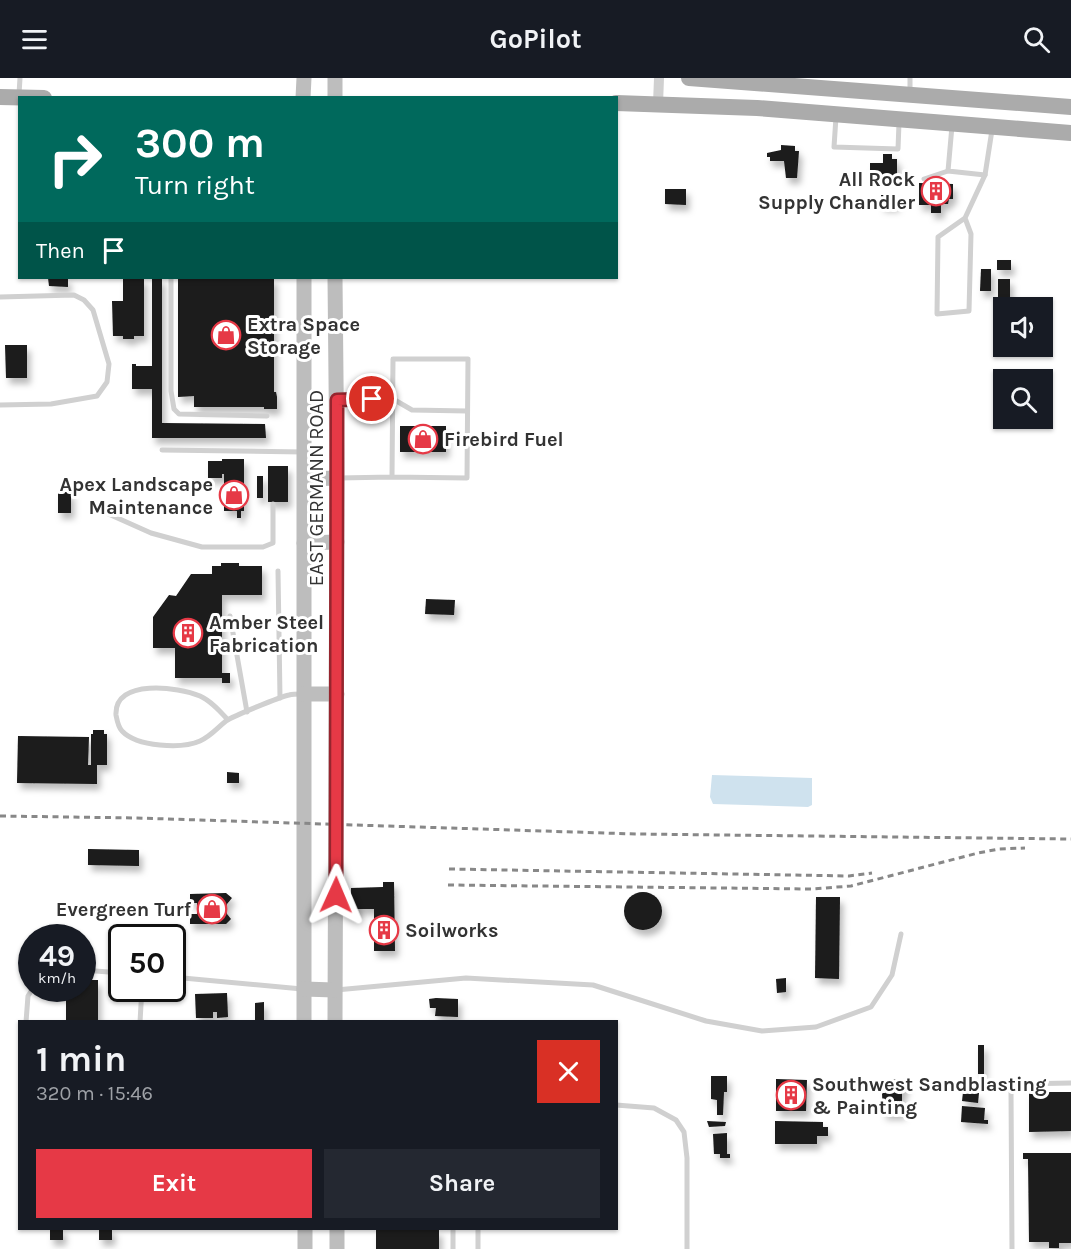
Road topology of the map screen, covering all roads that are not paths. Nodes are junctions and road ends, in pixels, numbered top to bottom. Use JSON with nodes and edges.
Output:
{"nodes":[{"id":1,"x":20,"y":78,"type":"edge"},
{"id":2,"x":304,"y":78,"type":"edge"},
{"id":3,"x":335,"y":78,"type":"edge"},
{"id":4,"x":659,"y":78,"type":"edge"},
{"id":5,"x":689,"y":78,"type":"edge"},
{"id":6,"x":910,"y":86,"type":"edge"},
{"id":7,"x":19,"y":96,"type":"edge"},
{"id":8,"x":303,"y":96,"type":"edge"},
{"id":9,"x":335,"y":96,"type":"edge"},
{"id":10,"x":0,"y":97,"type":"edge"},
{"id":11,"x":18,"y":97,"type":"edge"},
{"id":12,"x":618,"y":104,"type":"edge"},
{"id":13,"x":658,"y":104,"type":"junction"},
{"id":14,"x":1071,"y":107,"type":"edge"},
{"id":15,"x":837,"y":115,"type":"junction"},
{"id":16,"x":899,"y":120,"type":"junction"},
{"id":17,"x":952,"y":124,"type":"junction"},
{"id":18,"x":992,"y":127,"type":"junction"},
{"id":19,"x":1071,"y":133,"type":"edge"},
{"id":20,"x":948,"y":171,"type":"junction"},
{"id":21,"x":986,"y":175,"type":"junction"},
{"id":22,"x":924,"y":179,"type":"dead end"},
{"id":23,"x":965,"y":219,"type":"junction"},
{"id":24,"x":171,"y":279,"type":"edge"},
{"id":25,"x":304,"y":279,"type":"edge"},
{"id":26,"x":335,"y":279,"type":"edge"},
{"id":27,"x":0,"y":297,"type":"edge"},
{"id":28,"x":393,"y":399,"type":"junction"},
{"id":29,"x":337,"y":400,"type":"junction"},
{"id":30,"x":0,"y":405,"type":"edge"},
{"id":31,"x":467,"y":411,"type":"junction"},
{"id":32,"x":267,"y":416,"type":"dead end"},
{"id":33,"x":162,"y":450,"type":"dead end"},
{"id":34,"x":305,"y":453,"type":"junction"},
{"id":35,"x":392,"y":477,"type":"junction"},
{"id":36,"x":338,"y":478,"type":"junction"},
{"id":37,"x":305,"y":479,"type":"junction"},
{"id":38,"x":273,"y":504,"type":"dead end"},
{"id":39,"x":95,"y":508,"type":"dead end"},
{"id":40,"x":337,"y":542,"type":"junction"},
{"id":41,"x":304,"y":543,"type":"junction"},
{"id":42,"x":278,"y":571,"type":"dead end"},
{"id":43,"x":230,"y":616,"type":"dead end"},
{"id":44,"x":304,"y":694,"type":"junction"},
{"id":45,"x":337,"y":694,"type":"junction"},
{"id":46,"x":280,"y":698,"type":"junction"},
{"id":47,"x":247,"y":712,"type":"junction"},
{"id":48,"x":228,"y":720,"type":"junction"},
{"id":49,"x":901,"y":934,"type":"dead end"},
{"id":50,"x":186,"y":978,"type":"edge"},
{"id":51,"x":304,"y":989,"type":"junction"},
{"id":52,"x":334,"y":990,"type":"junction"},
{"id":53,"x":28,"y":1002,"type":"edge"},
{"id":54,"x":141,"y":1002,"type":"edge"},
{"id":55,"x":26,"y":1020,"type":"edge"},
{"id":56,"x":140,"y":1020,"type":"edge"},
{"id":57,"x":304,"y":1020,"type":"edge"},
{"id":58,"x":335,"y":1020,"type":"edge"},
{"id":59,"x":1071,"y":1083,"type":"edge"},
{"id":60,"x":618,"y":1105,"type":"edge"},
{"id":61,"x":305,"y":1230,"type":"edge"},
{"id":62,"x":336,"y":1230,"type":"edge"},
{"id":63,"x":453,"y":1230,"type":"edge"},
{"id":64,"x":478,"y":1230,"type":"edge"},
{"id":65,"x":305,"y":1249,"type":"edge"},
{"id":66,"x":337,"y":1249,"type":"edge"},
{"id":67,"x":453,"y":1249,"type":"edge"},
{"id":68,"x":478,"y":1249,"type":"edge"},
{"id":69,"x":687,"y":1249,"type":"edge"},
{"id":70,"x":1012,"y":1249,"type":"edge"}],
"edges":[{"from":1,"to":7,"type":"lane"},
{"from":2,"to":8,"type":"main road"},
{"from":3,"to":9,"type":"main road"},
{"from":4,"to":13,"type":"street"},
{"from":5,"to":6,"type":"main road"},
{"from":6,"to":14,"type":"main road"},
{"from":10,"to":11,"type":"main road"},
{"from":12,"to":13,"type":"main road"},
{"from":13,"to":15,"type":"main road"},
{"from":15,"to":16,"type":"main road"},
{"from":15,"to":16,"type":"lane"},
{"from":16,"to":17,"type":"main road"},
{"from":17,"to":18,"type":"main road"},
{"from":17,"to":20,"type":"lane"},
{"from":18,"to":19,"type":"main road"},
{"from":18,"to":21,"type":"lane"},
{"from":20,"to":21,"type":"lane"},
{"from":20,"to":22,"type":"lane"},
{"from":21,"to":23,"type":"lane"},
{"from":23,"to":23,"type":"lane"},
{"from":24,"to":32,"type":"lane"},
{"from":25,"to":34,"type":"main road","name":"EAST GERMANN ROAD"},
{"from":26,"to":29,"type":"main road","name":"EAST GERMANN ROAD"},
{"from":27,"to":30,"type":"lane"},
{"from":28,"to":29,"type":"lane"},
{"from":28,"to":31,"type":"lane"},
{"from":28,"to":31,"type":"lane"},
{"from":28,"to":35,"type":"lane"},
{"from":29,"to":36,"type":"main road","name":"EAST GERMANN ROAD"},
{"from":31,"to":35,"type":"lane"},
{"from":33,"to":34,"type":"lane"},
{"from":34,"to":37,"type":"main road","name":"EAST GERMANN ROAD"},
{"from":35,"to":36,"type":"lane"},
{"from":36,"to":37,"type":"main road"},
{"from":36,"to":40,"type":"main road","name":"EAST GERMANN ROAD"},
{"from":37,"to":41,"type":"main road","name":"EAST GERMANN ROAD"},
{"from":38,"to":39,"type":"lane"},
{"from":40,"to":41,"type":"main road"},
{"from":40,"to":45,"type":"main road","name":"EAST GERMANN ROAD"},
{"from":41,"to":44,"type":"main road","name":"EAST GERMANN ROAD"},
{"from":42,"to":46,"type":"lane"},
{"from":43,"to":47,"type":"lane"},
{"from":44,"to":45,"type":"main road"},
{"from":44,"to":46,"type":"lane"},
{"from":44,"to":51,"type":"main road","name":"EAST GERMANN ROAD"},
{"from":45,"to":52,"type":"main road","name":"EAST GERMANN ROAD"},
{"from":46,"to":47,"type":"lane"},
{"from":47,"to":48,"type":"lane"},
{"from":48,"to":48,"type":"lane"},
{"from":49,"to":52,"type":"lane"},
{"from":50,"to":51,"type":"lane"},
{"from":51,"to":52,"type":"main road"},
{"from":51,"to":57,"type":"main road","name":"EAST GERMANN ROAD"},
{"from":52,"to":58,"type":"main road","name":"EAST GERMANN ROAD"},
{"from":53,"to":55,"type":"lane"},
{"from":54,"to":56,"type":"lane"},
{"from":59,"to":70,"type":"lane"},
{"from":60,"to":69,"type":"lane"},
{"from":61,"to":65,"type":"main road"},
{"from":62,"to":66,"type":"main road"},
{"from":63,"to":67,"type":"lane"},
{"from":64,"to":68,"type":"lane"}]}
